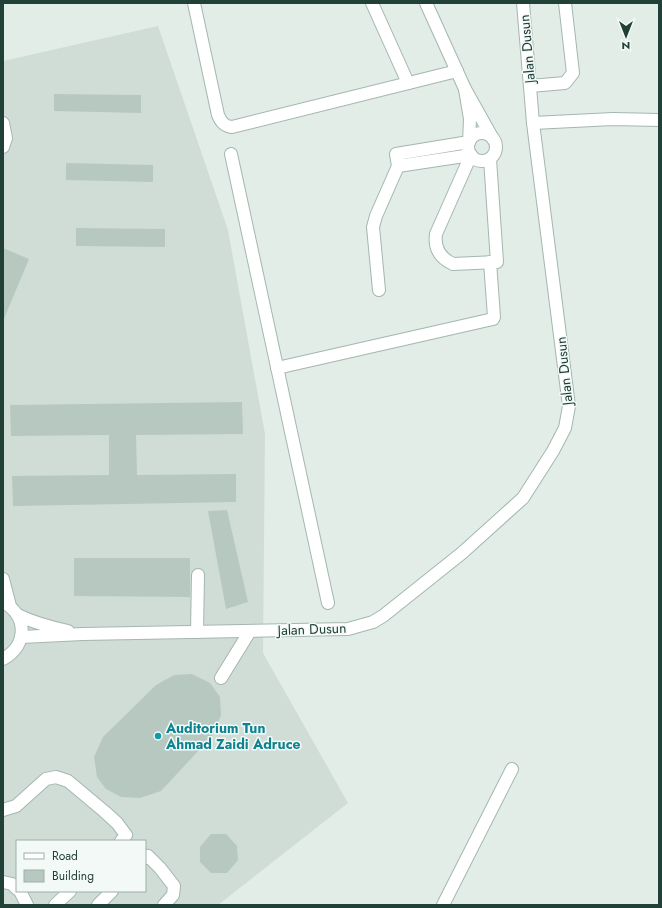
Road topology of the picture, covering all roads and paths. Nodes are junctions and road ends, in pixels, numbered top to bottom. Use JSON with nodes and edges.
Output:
{"nodes":[{"id":1,"x":194,"y":3,"type":"edge"},
{"id":2,"x":372,"y":3,"type":"edge"},
{"id":3,"x":426,"y":3,"type":"edge"},
{"id":4,"x":523,"y":3,"type":"edge"},
{"id":5,"x":565,"y":3,"type":"edge"},
{"id":6,"x":457,"y":71,"type":"junction"},
{"id":7,"x":408,"y":83,"type":"junction"},
{"id":8,"x":530,"y":86,"type":"junction"},
{"id":9,"x":465,"y":89,"type":"junction"},
{"id":10,"x":659,"y":120,"type":"edge"},
{"id":11,"x":3,"y":123,"type":"edge"},
{"id":12,"x":533,"y":123,"type":"junction"},
{"id":13,"x":493,"y":139,"type":"junction"},
{"id":14,"x":469,"y":142,"type":"junction"},
{"id":15,"x":3,"y":147,"type":"edge"},
{"id":16,"x":231,"y":154,"type":"dead end"},
{"id":17,"x":471,"y":155,"type":"junction"},
{"id":18,"x":444,"y":159,"type":"junction"},
{"id":19,"x":490,"y":159,"type":"junction"},
{"id":20,"x":398,"y":166,"type":"junction"},
{"id":21,"x":458,"y":183,"type":"junction"},
{"id":22,"x":490,"y":262,"type":"junction"},
{"id":23,"x":379,"y":290,"type":"dead end"},
{"id":24,"x":277,"y":368,"type":"junction"},
{"id":25,"x":198,"y":576,"type":"dead end"},
{"id":26,"x":3,"y":579,"type":"edge"},
{"id":27,"x":328,"y":603,"type":"dead end"},
{"id":28,"x":10,"y":608,"type":"edge"},
{"id":29,"x":250,"y":631,"type":"junction"},
{"id":30,"x":197,"y":632,"type":"junction"},
{"id":31,"x":83,"y":634,"type":"junction"},
{"id":32,"x":21,"y":638,"type":"junction"},
{"id":33,"x":6,"y":657,"type":"edge"},
{"id":34,"x":3,"y":669,"type":"edge"},
{"id":35,"x":221,"y":678,"type":"dead end"},
{"id":36,"x":512,"y":769,"type":"dead end"},
{"id":37,"x":3,"y":810,"type":"edge"},
{"id":38,"x":126,"y":839,"type":"edge"},
{"id":39,"x":146,"y":856,"type":"edge"},
{"id":40,"x":3,"y":882,"type":"edge"},
{"id":41,"x":16,"y":888,"type":"edge"},
{"id":42,"x":20,"y":892,"type":"edge"},
{"id":43,"x":69,"y":892,"type":"edge"},
{"id":44,"x":111,"y":892,"type":"edge"},
{"id":45,"x":27,"y":905,"type":"edge"},
{"id":46,"x":55,"y":905,"type":"edge"},
{"id":47,"x":98,"y":905,"type":"edge"},
{"id":48,"x":164,"y":905,"type":"edge"},
{"id":49,"x":443,"y":905,"type":"edge"}],
"edges":[{"from":1,"to":7,"type":"street"},
{"from":2,"to":7,"type":"street"},
{"from":3,"to":6,"type":"street"},
{"from":4,"to":8,"type":"street","name":"Jalan Dusun"},
{"from":5,"to":8,"type":"street"},
{"from":6,"to":7,"type":"street"},
{"from":6,"to":9,"type":"street"},
{"from":8,"to":12,"type":"street","name":"Jalan Dusun"},
{"from":9,"to":13,"type":"street"},
{"from":9,"to":14,"type":"street"},
{"from":10,"to":12,"type":"street"},
{"from":11,"to":15,"type":"street"},
{"from":12,"to":29,"type":"street","name":"Jalan Dusun"},
{"from":13,"to":14,"type":"street"},
{"from":13,"to":19,"type":"street"},
{"from":14,"to":17,"type":"street"},
{"from":14,"to":20,"type":"street"},
{"from":16,"to":24,"type":"street"},
{"from":17,"to":18,"type":"street"},
{"from":17,"to":19,"type":"street"},
{"from":17,"to":21,"type":"street"},
{"from":18,"to":20,"type":"street"},
{"from":18,"to":21,"type":"street"},
{"from":19,"to":22,"type":"street"},
{"from":20,"to":23,"type":"street"},
{"from":21,"to":22,"type":"street"},
{"from":22,"to":24,"type":"street"},
{"from":24,"to":27,"type":"street"},
{"from":25,"to":30,"type":"street"},
{"from":26,"to":28,"type":"street"},
{"from":28,"to":31,"type":"street"},
{"from":28,"to":32,"type":"street"},
{"from":29,"to":30,"type":"street","name":"Jalan Dusun"},
{"from":29,"to":35,"type":"street"},
{"from":30,"to":31,"type":"street","name":"Jalan Dusun"},
{"from":31,"to":32,"type":"street"},
{"from":32,"to":33,"type":"street"},
{"from":33,"to":34,"type":"street"},
{"from":36,"to":49,"type":"street"},
{"from":37,"to":38,"type":"street"},
{"from":39,"to":48,"type":"street"},
{"from":40,"to":41,"type":"street"},
{"from":42,"to":45,"type":"street"},
{"from":43,"to":46,"type":"street"},
{"from":44,"to":47,"type":"street"}]}
